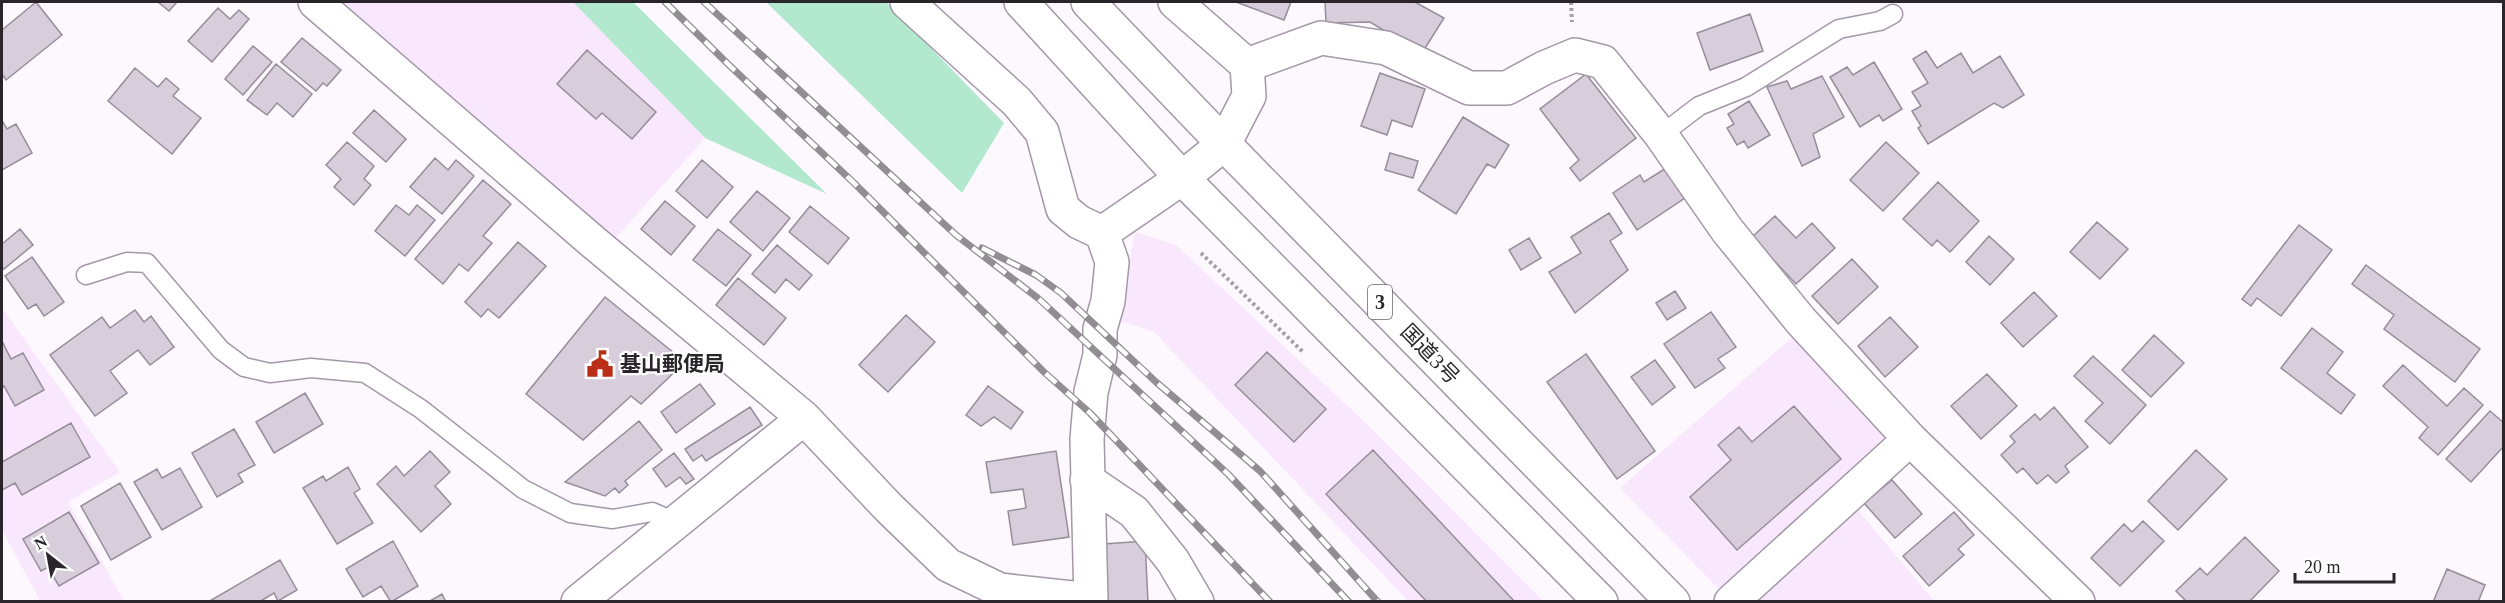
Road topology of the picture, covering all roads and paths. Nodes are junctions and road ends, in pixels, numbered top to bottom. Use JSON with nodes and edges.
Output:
{"nodes":[{"id":1,"x":315,"y":2,"type":"edge"},
{"id":2,"x":908,"y":2,"type":"edge"},
{"id":3,"x":1021,"y":2,"type":"edge"},
{"id":4,"x":1088,"y":2,"type":"edge"},
{"id":5,"x":1175,"y":2,"type":"edge"},
{"id":6,"x":1893,"y":14,"type":"dead end"},
{"id":7,"x":1247,"y":65,"type":"junction"},
{"id":8,"x":1661,"y":135,"type":"junction"},
{"id":9,"x":1224,"y":144,"type":"junction"},
{"id":10,"x":1182,"y":178,"type":"junction"},
{"id":11,"x":1102,"y":233,"type":"junction"},
{"id":12,"x":86,"y":275,"type":"dead end"},
{"id":13,"x":804,"y":418,"type":"junction"},
{"id":14,"x":1910,"y":439,"type":"junction"},
{"id":15,"x":1087,"y":480,"type":"junction"},
{"id":16,"x":675,"y":522,"type":"junction"},
{"id":17,"x":1091,"y":601,"type":"edge"},
{"id":18,"x":578,"y":602,"type":"edge"},
{"id":19,"x":1197,"y":602,"type":"edge"},
{"id":20,"x":1601,"y":602,"type":"edge"},
{"id":21,"x":1673,"y":602,"type":"edge"},
{"id":22,"x":1731,"y":602,"type":"edge"},
{"id":23,"x":2078,"y":602,"type":"edge"}],
"edges":[{"from":1,"to":13,"type":"main road"},
{"from":2,"to":11,"type":"main road"},
{"from":3,"to":10,"type":"main road"},
{"from":4,"to":9,"type":"main road","name":"国道3号","number":"3"},
{"from":5,"to":7,"type":"main road"},
{"from":6,"to":8,"type":"lane"},
{"from":7,"to":8,"type":"main road"},
{"from":7,"to":9,"type":"main road"},
{"from":8,"to":14,"type":"main road"},
{"from":9,"to":10,"type":"main road"},
{"from":9,"to":21,"type":"main road","name":"国道3号","number":"3"},
{"from":10,"to":11,"type":"main road"},
{"from":10,"to":20,"type":"main road"},
{"from":11,"to":15,"type":"main road"},
{"from":12,"to":16,"type":"lane"},
{"from":13,"to":16,"type":"main road"},
{"from":13,"to":17,"type":"main road"},
{"from":14,"to":22,"type":"main road"},
{"from":14,"to":23,"type":"main road"},
{"from":15,"to":17,"type":"main road"},
{"from":15,"to":19,"type":"main road"},
{"from":16,"to":18,"type":"main road"}]}
